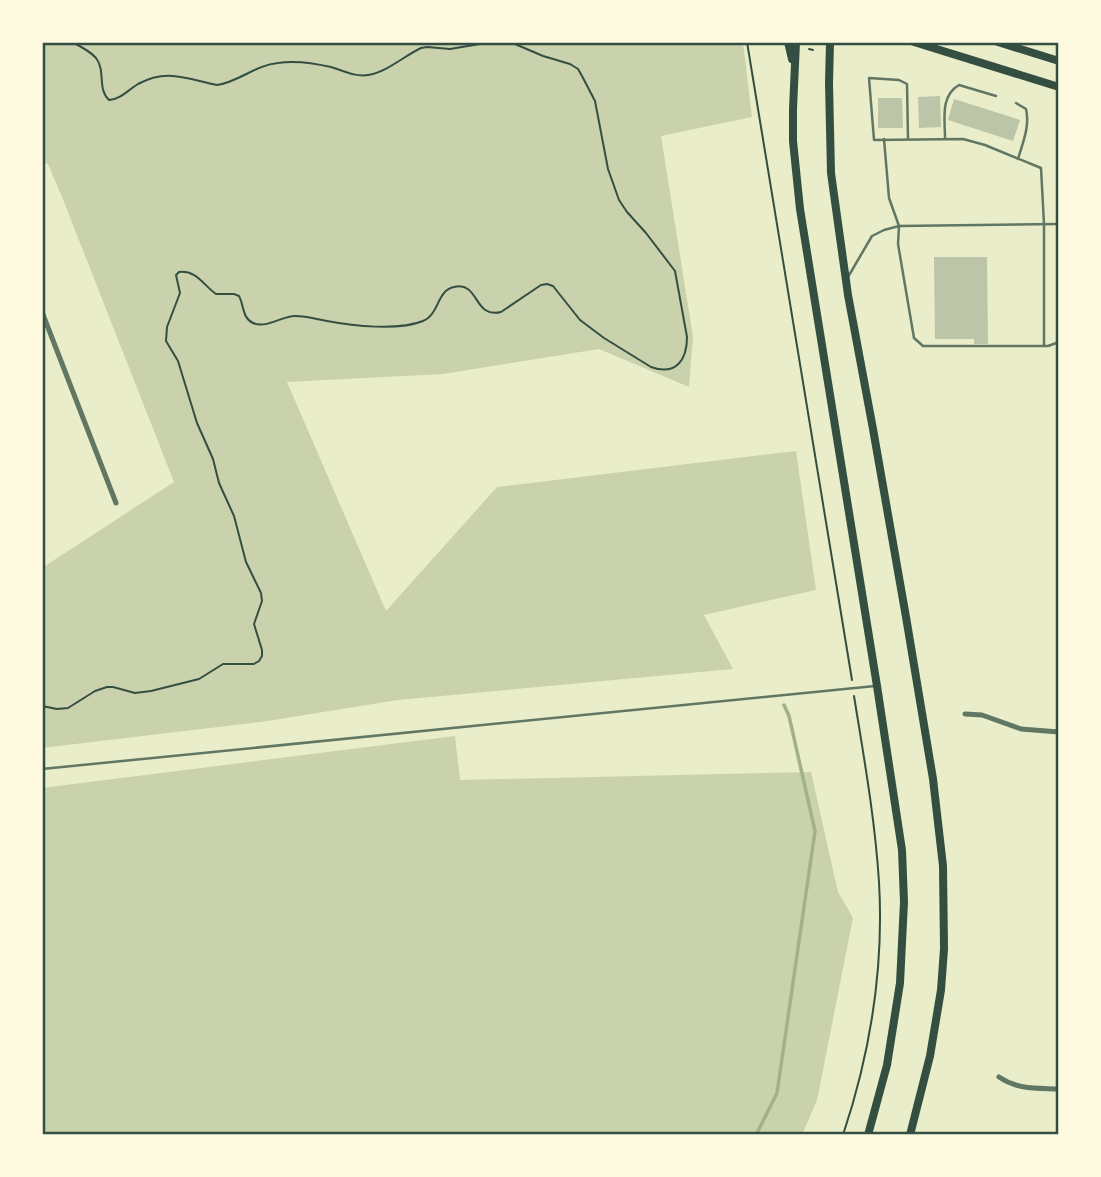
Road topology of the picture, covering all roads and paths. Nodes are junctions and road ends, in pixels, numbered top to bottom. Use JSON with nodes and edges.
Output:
{"nodes":[{"id":1,"x":72,"y":42,"type":"edge"},
{"id":2,"x":492,"y":42,"type":"edge"},
{"id":3,"x":504,"y":42,"type":"edge"},
{"id":4,"x":747,"y":42,"type":"edge"},
{"id":5,"x":788,"y":42,"type":"edge"},
{"id":6,"x":796,"y":42,"type":"edge"},
{"id":7,"x":830,"y":42,"type":"edge"},
{"id":8,"x":914,"y":42,"type":"edge"},
{"id":9,"x":998,"y":42,"type":"edge"},
{"id":10,"x":809,"y":49,"type":"dead end"},
{"id":11,"x":813,"y":50,"type":"dead end"},
{"id":12,"x":1059,"y":61,"type":"edge"},
{"id":13,"x":795,"y":69,"type":"junction"},
{"id":14,"x":1059,"y":88,"type":"edge"},
{"id":15,"x":996,"y":96,"type":"dead end"},
{"id":16,"x":1016,"y":103,"type":"dead end"},
{"id":17,"x":901,"y":104,"type":"dead end"},
{"id":18,"x":908,"y":104,"type":"junction"},
{"id":19,"x":884,"y":139,"type":"junction"},
{"id":20,"x":908,"y":139,"type":"junction"},
{"id":21,"x":945,"y":139,"type":"junction"},
{"id":22,"x":1018,"y":159,"type":"junction"},
{"id":23,"x":1044,"y":224,"type":"junction"},
{"id":24,"x":1059,"y":224,"type":"edge"},
{"id":25,"x":899,"y":226,"type":"junction"},
{"id":26,"x":845,"y":280,"type":"junction"},
{"id":27,"x":42,"y":312,"type":"edge"},
{"id":28,"x":45,"y":330,"type":"edge"},
{"id":29,"x":1059,"y":342,"type":"edge"},
{"id":30,"x":1044,"y":346,"type":"junction"},
{"id":31,"x":117,"y":503,"type":"dead end"},
{"id":32,"x":877,"y":685,"type":"junction"},
{"id":33,"x":853,"y":688,"type":"junction"},
{"id":34,"x":42,"y":706,"type":"edge"},
{"id":35,"x":965,"y":714,"type":"dead end"},
{"id":36,"x":1059,"y":732,"type":"edge"},
{"id":37,"x":42,"y":769,"type":"edge"},
{"id":38,"x":999,"y":1077,"type":"dead end"},
{"id":39,"x":1059,"y":1089,"type":"edge"},
{"id":40,"x":842,"y":1135,"type":"edge"},
{"id":41,"x":868,"y":1135,"type":"edge"},
{"id":42,"x":910,"y":1135,"type":"edge"}],
"edges":[{"from":1,"to":2,"type":"path"},
{"from":3,"to":34,"type":"path"},
{"from":4,"to":33,"type":"path"},
{"from":5,"to":13,"type":"main road"},
{"from":6,"to":13,"type":"main road"},
{"from":7,"to":26,"type":"main road"},
{"from":8,"to":14,"type":"main road"},
{"from":9,"to":12,"type":"main road"},
{"from":10,"to":11,"type":"path"},
{"from":13,"to":32,"type":"main road"},
{"from":15,"to":21,"type":"lane"},
{"from":16,"to":22,"type":"lane"},
{"from":17,"to":18,"type":"lane"},
{"from":18,"to":19,"type":"lane"},
{"from":18,"to":20,"type":"lane"},
{"from":19,"to":20,"type":"lane"},
{"from":19,"to":25,"type":"lane"},
{"from":20,"to":21,"type":"lane"},
{"from":21,"to":22,"type":"lane"},
{"from":22,"to":23,"type":"lane"},
{"from":23,"to":24,"type":"lane"},
{"from":23,"to":25,"type":"lane"},
{"from":23,"to":30,"type":"lane"},
{"from":25,"to":26,"type":"lane"},
{"from":25,"to":30,"type":"lane"},
{"from":26,"to":42,"type":"main road"},
{"from":27,"to":28,"type":"street"},
{"from":28,"to":31,"type":"street"},
{"from":29,"to":30,"type":"lane"},
{"from":32,"to":33,"type":"lane"},
{"from":32,"to":41,"type":"main road"},
{"from":33,"to":37,"type":"lane"},
{"from":33,"to":40,"type":"path"},
{"from":35,"to":36,"type":"street"},
{"from":38,"to":39,"type":"street"}]}
